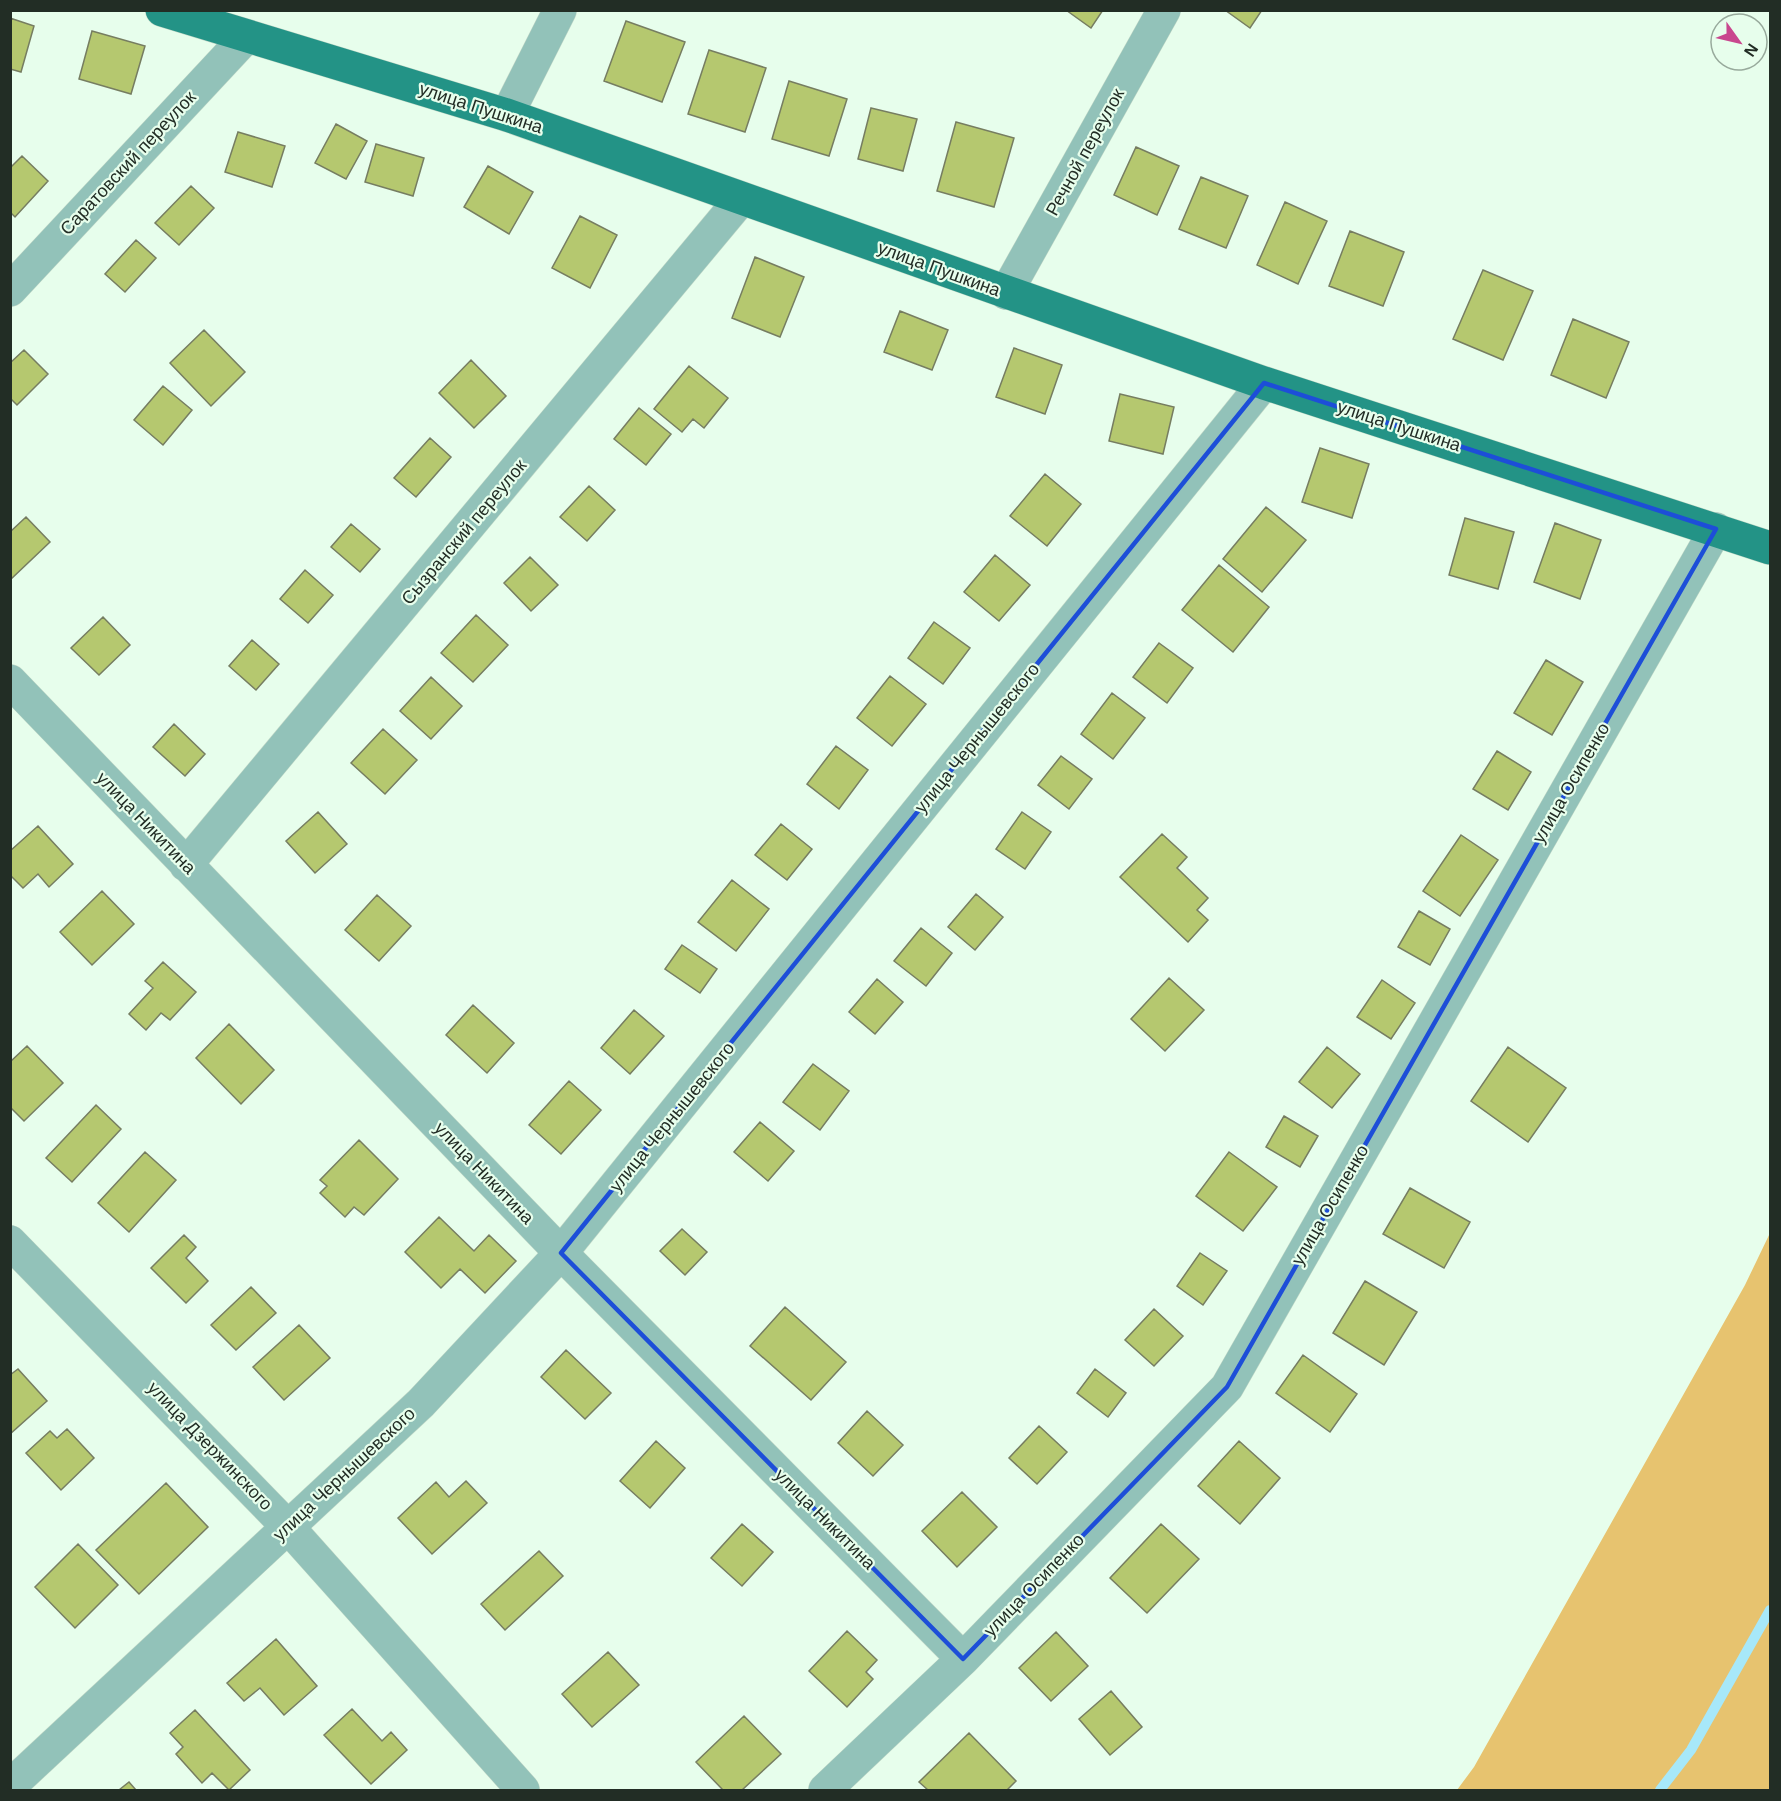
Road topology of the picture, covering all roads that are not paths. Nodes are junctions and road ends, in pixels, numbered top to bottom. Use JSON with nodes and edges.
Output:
{"nodes":[{"id":1,"x":560,"y":10,"type":"edge"},
{"id":2,"x":1164,"y":10,"type":"edge"},
{"id":3,"x":169,"y":12,"type":"edge"},
{"id":4,"x":246,"y":37,"type":"junction"},
{"id":5,"x":507,"y":115,"type":"junction"},
{"id":6,"x":741,"y":199,"type":"junction"},
{"id":7,"x":10,"y":290,"type":"edge"},
{"id":8,"x":1006,"y":293,"type":"junction"},
{"id":9,"x":1264,"y":383,"type":"junction"},
{"id":10,"x":1716,"y":529,"type":"junction"},
{"id":11,"x":1770,"y":548,"type":"edge"},
{"id":12,"x":10,"y":681,"type":"edge"},
{"id":13,"x":186,"y":865,"type":"junction"},
{"id":14,"x":10,"y":1242,"type":"edge"},
{"id":15,"x":561,"y":1253,"type":"junction"},
{"id":16,"x":287,"y":1526,"type":"junction"},
{"id":17,"x":963,"y":1659,"type":"junction"},
{"id":18,"x":10,"y":1786,"type":"edge"},
{"id":19,"x":523,"y":1791,"type":"edge"},
{"id":20,"x":825,"y":1791,"type":"edge"}],
"edges":[{"from":1,"to":5,"type":"street"},
{"from":2,"to":8,"type":"street","name":"Речной переулок"},
{"from":3,"to":4,"type":"main road","name":"улица Пушкина"},
{"from":4,"to":5,"type":"main road","name":"улица Пушкина"},
{"from":4,"to":7,"type":"street","name":"Саратовский переулок"},
{"from":5,"to":6,"type":"main road","name":"улица Пушкина"},
{"from":6,"to":8,"type":"main road","name":"улица Пушкина"},
{"from":6,"to":13,"type":"street","name":"Сызранский переулок"},
{"from":8,"to":9,"type":"main road","name":"улица Пушкина"},
{"from":9,"to":10,"type":"main road","name":"улица Пушкина"},
{"from":9,"to":15,"type":"street","name":"улица Чернышевского"},
{"from":10,"to":11,"type":"main road","name":"улица Пушкина"},
{"from":10,"to":17,"type":"street","name":"улица Осипенко"},
{"from":12,"to":13,"type":"street","name":"улица Никитина"},
{"from":13,"to":15,"type":"street","name":"улица Никитина"},
{"from":14,"to":16,"type":"street","name":"улица Дзержинского"},
{"from":15,"to":16,"type":"street","name":"улица Чернышевского"},
{"from":15,"to":17,"type":"street","name":"улица Никитина"},
{"from":16,"to":18,"type":"street","name":"улица Чернышевского"},
{"from":16,"to":19,"type":"street","name":"улица Дзержинского"},
{"from":17,"to":20,"type":"street","name":"улица Осипенко"}]}
